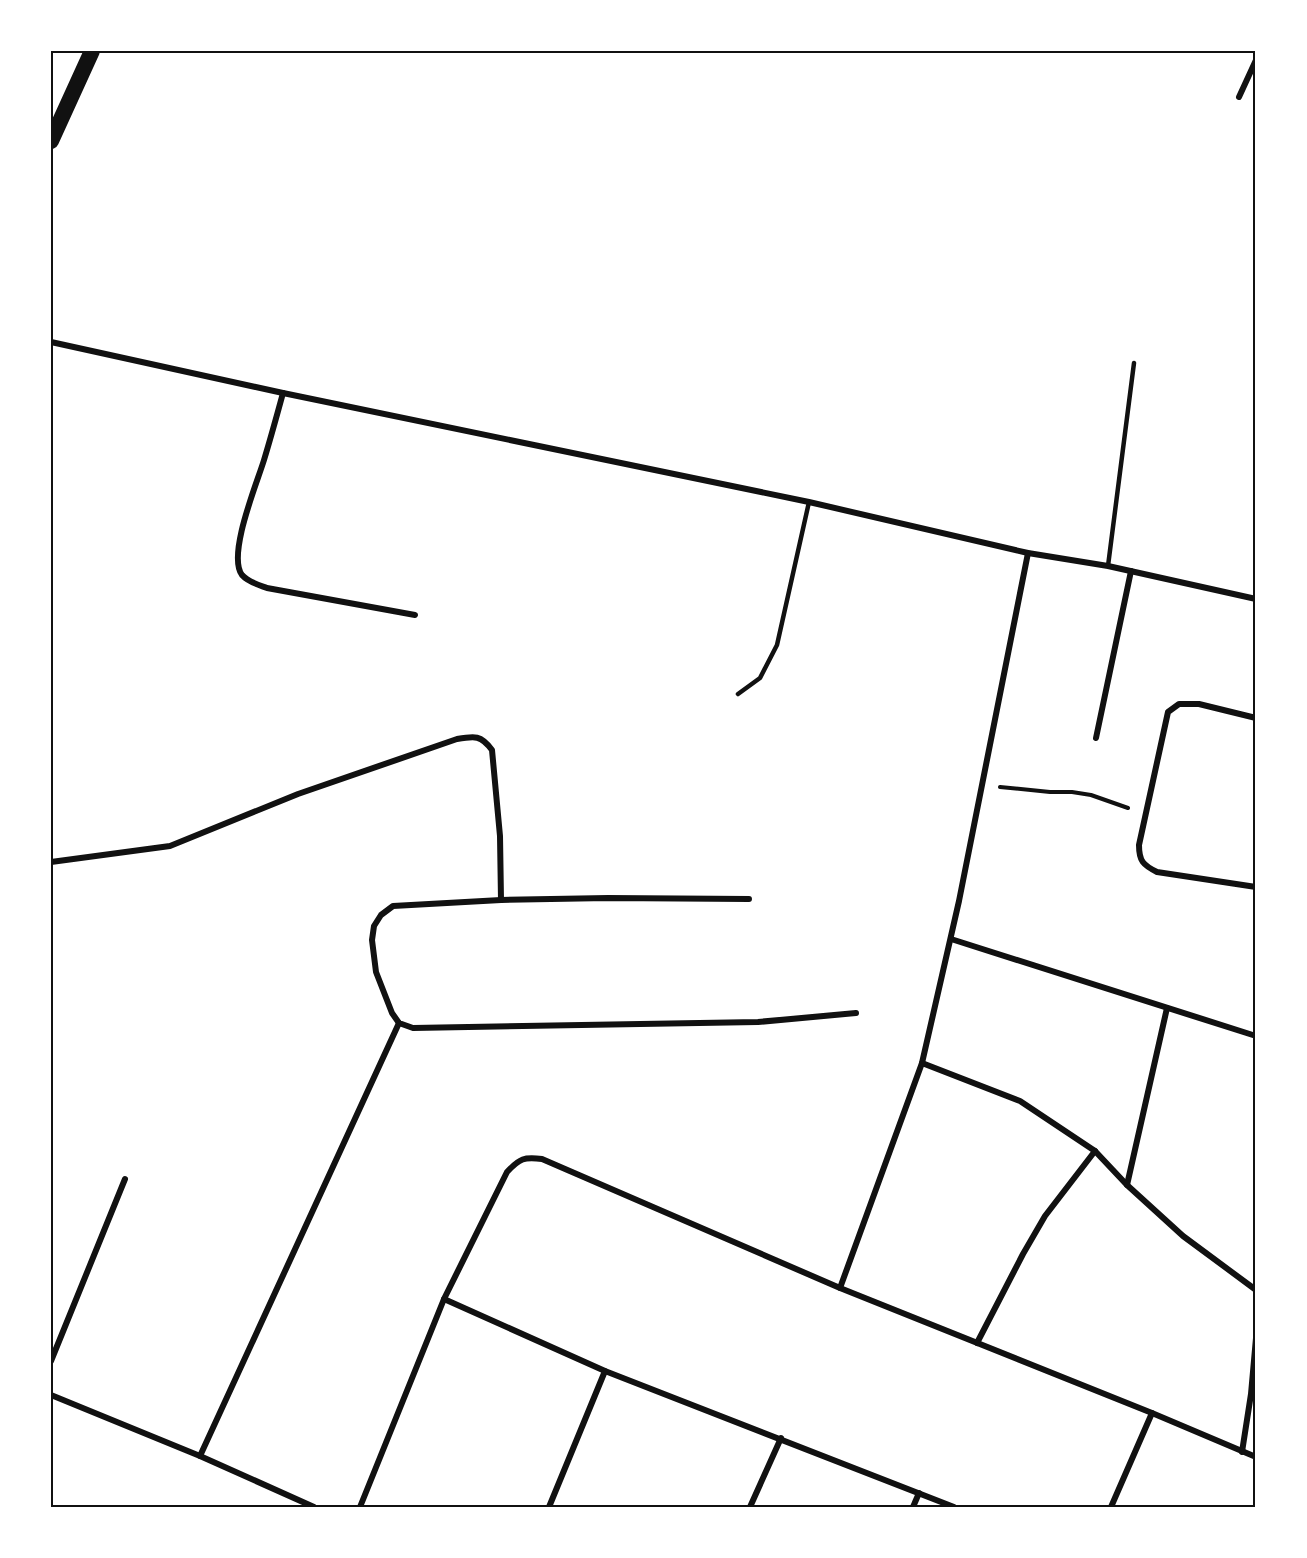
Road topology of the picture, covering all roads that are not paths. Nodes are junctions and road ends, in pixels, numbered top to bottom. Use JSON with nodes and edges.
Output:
{"nodes":[{"id":1,"x":92,"y":51,"type":"edge"},
{"id":2,"x":1256,"y":60,"type":"edge"},
{"id":3,"x":1239,"y":97,"type":"dead end"},
{"id":4,"x":51,"y":141,"type":"edge"},
{"id":5,"x":51,"y":342,"type":"edge"},
{"id":6,"x":1134,"y":363,"type":"dead end"},
{"id":7,"x":284,"y":393,"type":"junction"},
{"id":8,"x":809,"y":502,"type":"junction"},
{"id":9,"x":1028,"y":553,"type":"junction"},
{"id":10,"x":1108,"y":566,"type":"junction"},
{"id":11,"x":1131,"y":571,"type":"junction"},
{"id":12,"x":1256,"y":599,"type":"edge"},
{"id":13,"x":415,"y":615,"type":"dead end"},
{"id":14,"x":738,"y":694,"type":"dead end"},
{"id":15,"x":1256,"y":718,"type":"edge"},
{"id":16,"x":1096,"y":738,"type":"dead end"},
{"id":17,"x":51,"y":862,"type":"edge"},
{"id":18,"x":1256,"y":887,"type":"edge"},
{"id":19,"x":749,"y":899,"type":"dead end"},
{"id":20,"x":501,"y":900,"type":"junction"},
{"id":21,"x":951,"y":939,"type":"junction"},
{"id":22,"x":1167,"y":1008,"type":"junction"},
{"id":23,"x":856,"y":1013,"type":"dead end"},
{"id":24,"x":399,"y":1023,"type":"junction"},
{"id":25,"x":1256,"y":1036,"type":"edge"},
{"id":26,"x":922,"y":1063,"type":"junction"},
{"id":27,"x":1095,"y":1151,"type":"junction"},
{"id":28,"x":125,"y":1179,"type":"dead end"},
{"id":29,"x":1127,"y":1185,"type":"junction"},
{"id":30,"x":840,"y":1288,"type":"junction"},
{"id":31,"x":1256,"y":1290,"type":"edge"},
{"id":32,"x":444,"y":1299,"type":"junction"},
{"id":33,"x":1256,"y":1338,"type":"edge"},
{"id":34,"x":977,"y":1343,"type":"junction"},
{"id":35,"x":51,"y":1361,"type":"edge"},
{"id":36,"x":605,"y":1371,"type":"junction"},
{"id":37,"x":51,"y":1395,"type":"edge"},
{"id":38,"x":1152,"y":1413,"type":"junction"},
{"id":39,"x":781,"y":1438,"type":"junction"},
{"id":40,"x":1242,"y":1452,"type":"junction"},
{"id":41,"x":200,"y":1456,"type":"junction"},
{"id":42,"x":1256,"y":1458,"type":"edge"},
{"id":43,"x":919,"y":1493,"type":"junction"},
{"id":44,"x":314,"y":1507,"type":"edge"},
{"id":45,"x":360,"y":1507,"type":"edge"},
{"id":46,"x":549,"y":1507,"type":"edge"},
{"id":47,"x":750,"y":1507,"type":"edge"},
{"id":48,"x":913,"y":1507,"type":"edge"},
{"id":49,"x":954,"y":1507,"type":"edge"},
{"id":50,"x":1111,"y":1507,"type":"edge"}],
"edges":[{"from":1,"to":4,"type":"highway"},
{"from":2,"to":3,"type":"street"},
{"from":5,"to":7,"type":"street"},
{"from":6,"to":10,"type":"lane"},
{"from":7,"to":8,"type":"street"},
{"from":7,"to":13,"type":"street"},
{"from":8,"to":9,"type":"street"},
{"from":8,"to":14,"type":"lane"},
{"from":9,"to":10,"type":"street"},
{"from":9,"to":21,"type":"street"},
{"from":10,"to":11,"type":"street"},
{"from":11,"to":12,"type":"street"},
{"from":11,"to":16,"type":"street"},
{"from":15,"to":18,"type":"street"},
{"from":17,"to":20,"type":"street"},
{"from":19,"to":20,"type":"street"},
{"from":20,"to":24,"type":"street"},
{"from":21,"to":22,"type":"street"},
{"from":21,"to":26,"type":"street"},
{"from":22,"to":25,"type":"street"},
{"from":22,"to":29,"type":"street"},
{"from":23,"to":24,"type":"street"},
{"from":24,"to":41,"type":"street"},
{"from":26,"to":27,"type":"street"},
{"from":26,"to":30,"type":"street"},
{"from":27,"to":29,"type":"street"},
{"from":27,"to":34,"type":"street"},
{"from":28,"to":35,"type":"street"},
{"from":29,"to":31,"type":"street"},
{"from":30,"to":32,"type":"street"},
{"from":30,"to":34,"type":"street"},
{"from":32,"to":36,"type":"street"},
{"from":32,"to":45,"type":"street"},
{"from":33,"to":40,"type":"street"},
{"from":34,"to":38,"type":"street"},
{"from":36,"to":39,"type":"street"},
{"from":36,"to":46,"type":"street"},
{"from":37,"to":41,"type":"street"},
{"from":38,"to":40,"type":"street"},
{"from":38,"to":50,"type":"street"},
{"from":39,"to":43,"type":"street"},
{"from":39,"to":47,"type":"street"},
{"from":40,"to":42,"type":"street"},
{"from":41,"to":44,"type":"street"},
{"from":43,"to":48,"type":"street"},
{"from":43,"to":49,"type":"street"}]}
